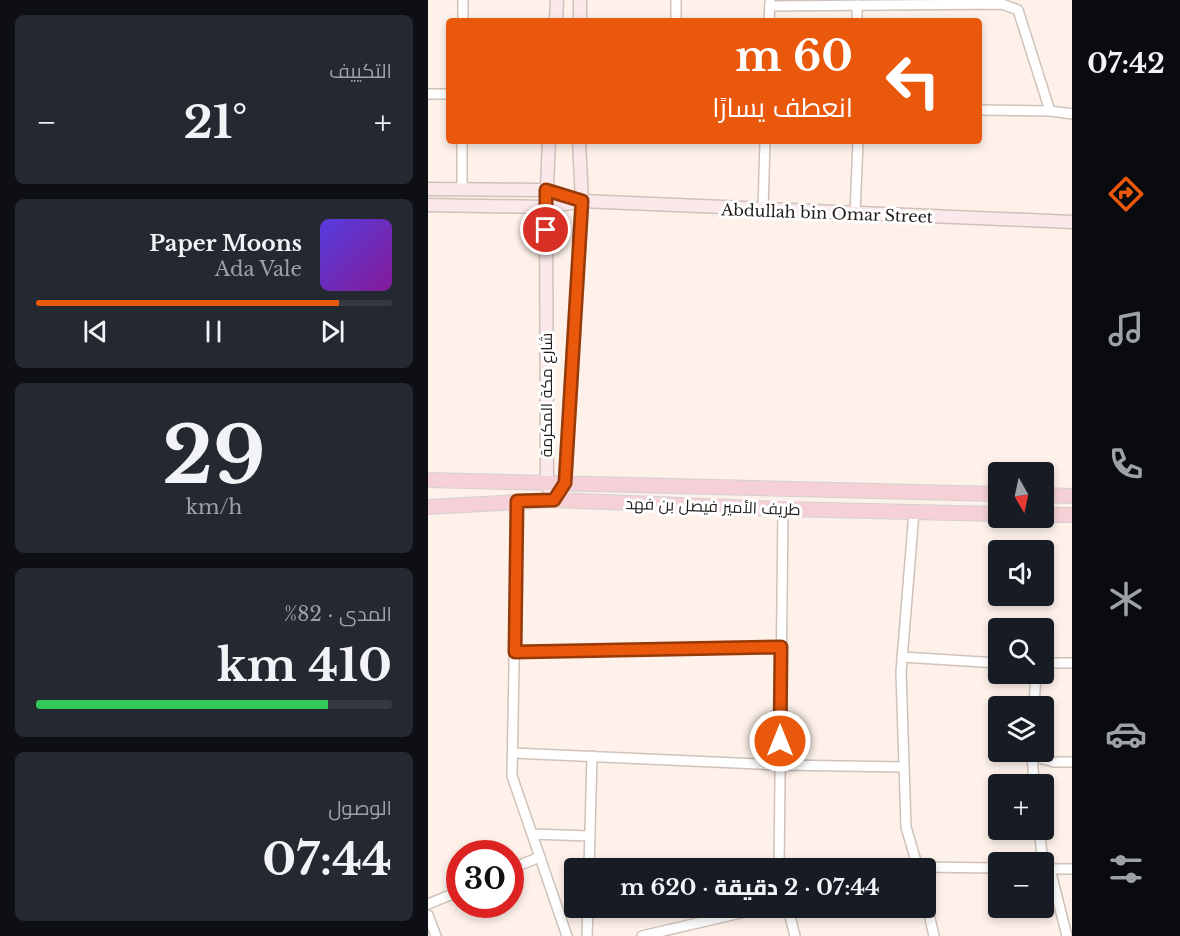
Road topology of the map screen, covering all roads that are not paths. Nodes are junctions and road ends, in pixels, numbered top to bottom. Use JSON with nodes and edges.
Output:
{"nodes":[{"id":1,"x":463,"y":0,"type":"edge"},
{"id":2,"x":551,"y":0,"type":"edge"},
{"id":3,"x":557,"y":0,"type":"edge"},
{"id":4,"x":580,"y":0,"type":"edge"},
{"id":5,"x":676,"y":0,"type":"edge"},
{"id":6,"x":770,"y":3,"type":"edge"},
{"id":7,"x":857,"y":5,"type":"junction"},
{"id":8,"x":463,"y":18,"type":"edge"},
{"id":9,"x":556,"y":18,"type":"edge"},
{"id":10,"x":580,"y":18,"type":"edge"},
{"id":11,"x":676,"y":18,"type":"edge"},
{"id":12,"x":769,"y":18,"type":"edge"},
{"id":13,"x":857,"y":18,"type":"edge"},
{"id":14,"x":428,"y":94,"type":"edge"},
{"id":15,"x":446,"y":94,"type":"edge"},
{"id":16,"x":982,"y":110,"type":"edge"},
{"id":17,"x":1050,"y":111,"type":"junction"},
{"id":18,"x":1073,"y":114,"type":"edge"},
{"id":19,"x":462,"y":144,"type":"edge"},
{"id":20,"x":549,"y":144,"type":"edge"},
{"id":21,"x":579,"y":144,"type":"edge"},
{"id":22,"x":765,"y":144,"type":"edge"},
{"id":23,"x":857,"y":144,"type":"edge"},
{"id":24,"x":428,"y":189,"type":"edge"},
{"id":25,"x":462,"y":189,"type":"junction"},
{"id":26,"x":546,"y":190,"type":"junction"},
{"id":27,"x":582,"y":201,"type":"junction"},
{"id":28,"x":428,"y":205,"type":"edge"},
{"id":29,"x":546,"y":207,"type":"junction"},
{"id":30,"x":763,"y":210,"type":"junction"},
{"id":31,"x":856,"y":214,"type":"junction"},
{"id":32,"x":1073,"y":222,"type":"edge"},
{"id":33,"x":428,"y":480,"type":"edge"},
{"id":34,"x":547,"y":483,"type":"junction"},
{"id":35,"x":565,"y":483,"type":"junction"},
{"id":36,"x":988,"y":494,"type":"edge"},
{"id":37,"x":1054,"y":495,"type":"edge"},
{"id":38,"x":1073,"y":496,"type":"edge"},
{"id":39,"x":554,"y":500,"type":"junction"},
{"id":40,"x":517,"y":501,"type":"junction"},
{"id":41,"x":428,"y":507,"type":"edge"},
{"id":42,"x":783,"y":509,"type":"junction"},
{"id":43,"x":914,"y":512,"type":"junction"},
{"id":44,"x":988,"y":514,"type":"edge"},
{"id":45,"x":1054,"y":515,"type":"edge"},
{"id":46,"x":1073,"y":515,"type":"edge"},
{"id":47,"x":781,"y":647,"type":"junction"},
{"id":48,"x":515,"y":652,"type":"junction"},
{"id":49,"x":902,"y":657,"type":"junction"},
{"id":50,"x":988,"y":662,"type":"edge"},
{"id":51,"x":1054,"y":663,"type":"edge"},
{"id":52,"x":1073,"y":663,"type":"edge"},
{"id":53,"x":513,"y":753,"type":"junction"},
{"id":54,"x":592,"y":756,"type":"junction"},
{"id":55,"x":1054,"y":762,"type":"edge"},
{"id":56,"x":1073,"y":762,"type":"edge"},
{"id":57,"x":780,"y":765,"type":"junction"},
{"id":58,"x":904,"y":767,"type":"junction"},
{"id":59,"x":532,"y":834,"type":"junction"},
{"id":60,"x":590,"y":836,"type":"junction"},
{"id":61,"x":540,"y":857,"type":"junction"},
{"id":62,"x":589,"y":858,"type":"edge"},
{"id":63,"x":779,"y":858,"type":"edge"},
{"id":64,"x":915,"y":858,"type":"edge"},
{"id":65,"x":524,"y":863,"type":"edge"},
{"id":66,"x":936,"y":868,"type":"edge"},
{"id":67,"x":988,"y":868,"type":"edge"},
{"id":68,"x":1054,"y":869,"type":"edge"},
{"id":69,"x":1073,"y":869,"type":"edge"},
{"id":70,"x":1054,"y":895,"type":"edge"},
{"id":71,"x":446,"y":897,"type":"edge"},
{"id":72,"x":428,"y":904,"type":"edge"},
{"id":73,"x":428,"y":915,"type":"edge"},
{"id":74,"x":588,"y":918,"type":"edge"},
{"id":75,"x":719,"y":918,"type":"edge"},
{"id":76,"x":790,"y":918,"type":"edge"},
{"id":77,"x":930,"y":918,"type":"edge"},
{"id":78,"x":430,"y":927,"type":"edge"},
{"id":79,"x":436,"y":936,"type":"edge"},
{"id":80,"x":567,"y":936,"type":"edge"},
{"id":81,"x":587,"y":936,"type":"edge"},
{"id":82,"x":642,"y":936,"type":"edge"},
{"id":83,"x":795,"y":936,"type":"edge"},
{"id":84,"x":934,"y":936,"type":"edge"},
{"id":85,"x":1067,"y":936,"type":"edge"}],
"edges":[{"from":1,"to":8,"type":"street"},
{"from":2,"to":3,"type":"street"},
{"from":3,"to":9,"type":"street"},
{"from":4,"to":10,"type":"street"},
{"from":5,"to":11,"type":"street"},
{"from":6,"to":7,"type":"street"},
{"from":6,"to":12,"type":"street"},
{"from":7,"to":13,"type":"street"},
{"from":7,"to":17,"type":"street"},
{"from":14,"to":15,"type":"street"},
{"from":16,"to":17,"type":"street"},
{"from":17,"to":18,"type":"street"},
{"from":19,"to":25,"type":"street"},
{"from":20,"to":26,"type":"street","name":"شارع مكة المكرمة"},
{"from":21,"to":27,"type":"street","name":"شارع مكة المكرمة"},
{"from":22,"to":30,"type":"street"},
{"from":23,"to":31,"type":"street"},
{"from":24,"to":25,"type":"street","name":"Abdullah bin Omar Street"},
{"from":25,"to":26,"type":"street","name":"Abdullah bin Omar Street"},
{"from":26,"to":27,"type":"street","name":"Abdullah bin Omar Street"},
{"from":26,"to":29,"type":"street","name":"شارع مكة المكرمة"},
{"from":27,"to":29,"type":"street","name":"Abdullah bin Omar Street"},
{"from":27,"to":30,"type":"street","name":"Abdullah bin Omar Street"},
{"from":27,"to":35,"type":"street","name":"شارع مكة المكرمة"},
{"from":28,"to":29,"type":"street","name":"Abdullah bin Omar Street"},
{"from":29,"to":34,"type":"street","name":"شارع مكة المكرمة"},
{"from":30,"to":31,"type":"street","name":"Abdullah bin Omar Street"},
{"from":31,"to":32,"type":"street","name":"Abdullah bin Omar Street"},
{"from":33,"to":34,"type":"main road","name":"طريف الأمير فيصل بن فهد"},
{"from":34,"to":35,"type":"main road","name":"طريف الأمير فيصل بن فهد"},
{"from":34,"to":39,"type":"street","name":"شارع مكة المكرمة"},
{"from":35,"to":36,"type":"main road","name":"طريف الأمير فيصل بن فهد"},
{"from":35,"to":39,"type":"street","name":"شارع مكة المكرمة"},
{"from":37,"to":38,"type":"main road"},
{"from":39,"to":40,"type":"main road","name":"طريف الأمير فيصل بن فهد"},
{"from":39,"to":42,"type":"main road","name":"طريف الأمير فيصل بن فهد"},
{"from":40,"to":41,"type":"main road","name":"طريف الأمير فيصل بن فهد"},
{"from":40,"to":48,"type":"street"},
{"from":42,"to":43,"type":"main road","name":"طريف الأمير فيصل بن فهد"},
{"from":42,"to":47,"type":"street"},
{"from":43,"to":44,"type":"main road","name":"طريف الأمير فيصل بن فهد"},
{"from":43,"to":49,"type":"street"},
{"from":45,"to":46,"type":"main road"},
{"from":47,"to":48,"type":"street"},
{"from":47,"to":57,"type":"street"},
{"from":48,"to":53,"type":"street"},
{"from":49,"to":50,"type":"street"},
{"from":49,"to":58,"type":"street"},
{"from":51,"to":52,"type":"street"},
{"from":53,"to":54,"type":"street"},
{"from":53,"to":59,"type":"street"},
{"from":54,"to":57,"type":"street"},
{"from":54,"to":60,"type":"street"},
{"from":55,"to":56,"type":"street"},
{"from":57,"to":58,"type":"street"},
{"from":57,"to":63,"type":"street"},
{"from":58,"to":64,"type":"street"},
{"from":59,"to":60,"type":"street"},
{"from":59,"to":61,"type":"street"},
{"from":60,"to":62,"type":"street"},
{"from":61,"to":65,"type":"street"},
{"from":61,"to":80,"type":"street"},
{"from":66,"to":67,"type":"street"},
{"from":68,"to":69,"type":"street"},
{"from":70,"to":85,"type":"street"},
{"from":71,"to":72,"type":"street"},
{"from":73,"to":78,"type":"street"},
{"from":74,"to":81,"type":"street"},
{"from":75,"to":82,"type":"street"},
{"from":76,"to":83,"type":"street"},
{"from":77,"to":84,"type":"street"},
{"from":78,"to":79,"type":"street"}]}
